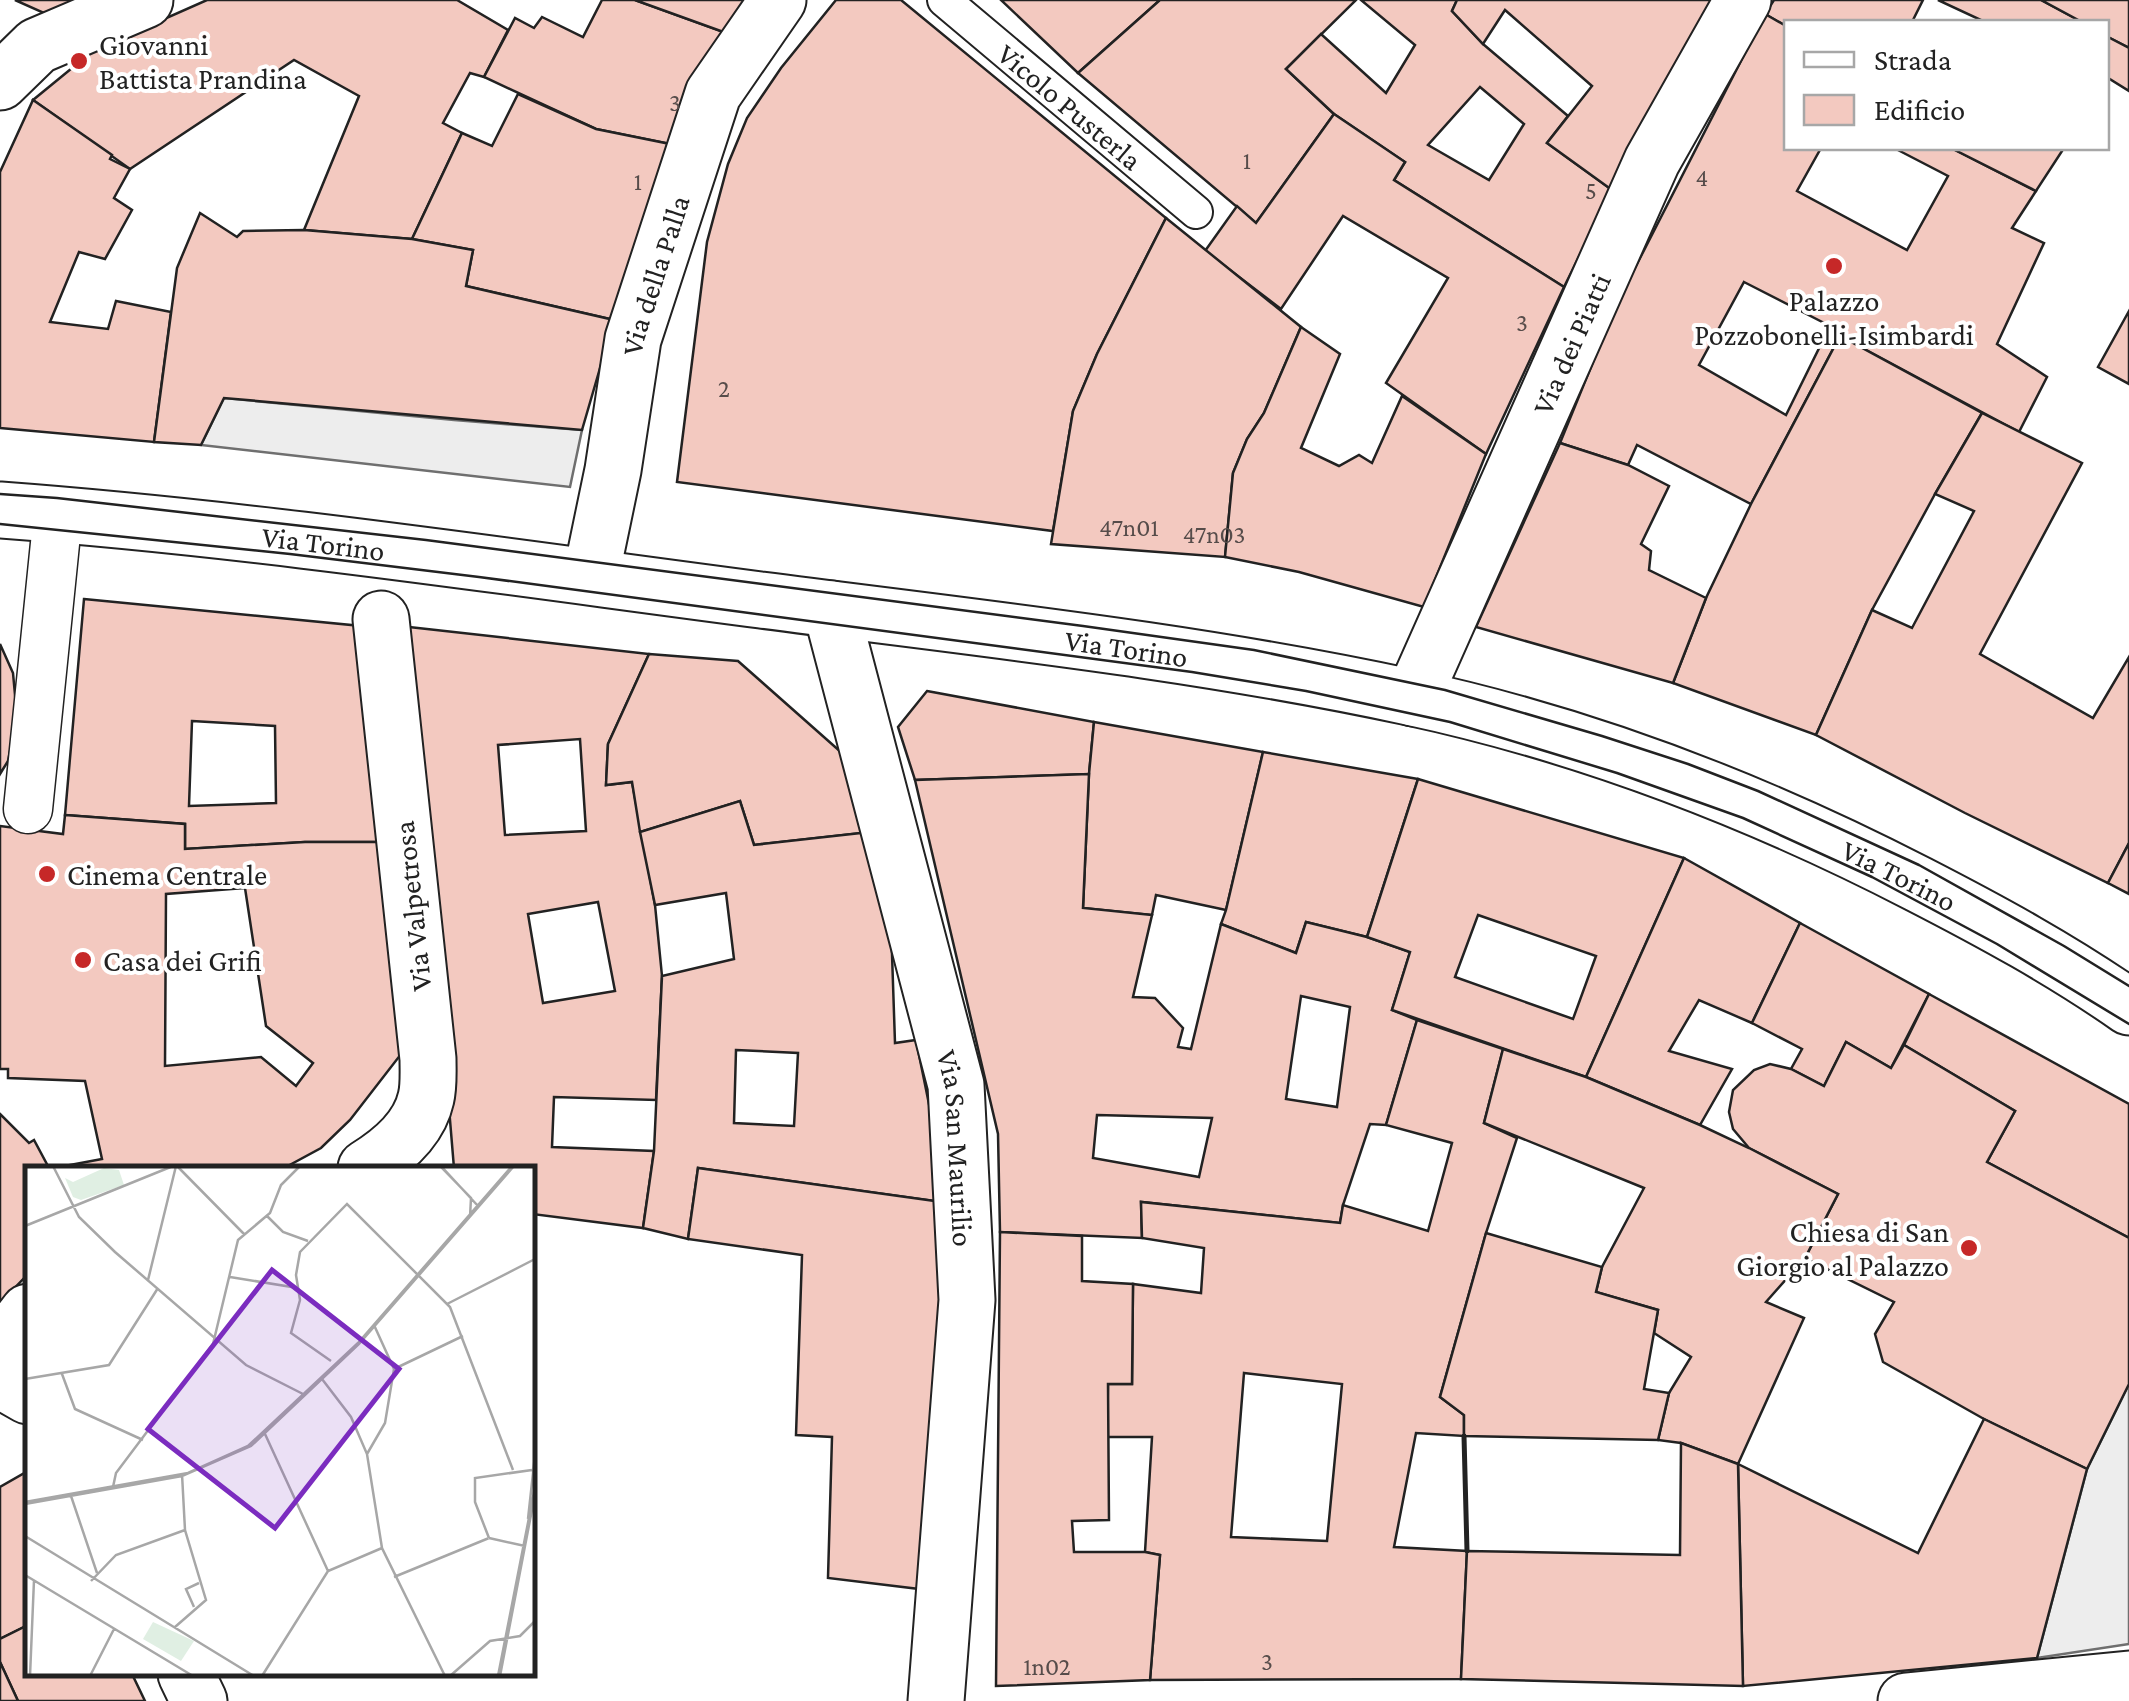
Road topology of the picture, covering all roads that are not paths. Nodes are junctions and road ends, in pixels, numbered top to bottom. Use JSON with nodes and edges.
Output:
{"nodes":[{"id":1,"x":145,"y":0,"type":"edge"},
{"id":2,"x":778,"y":0,"type":"edge"},
{"id":3,"x":944,"y":0,"type":"edge"},
{"id":4,"x":1743,"y":0,"type":"edge"},
{"id":5,"x":12,"y":52,"type":"edge"},
{"id":6,"x":1196,"y":212,"type":"dead end"},
{"id":7,"x":0,"y":510,"type":"edge"},
{"id":8,"x":58,"y":514,"type":"junction"},
{"id":9,"x":591,"y":576,"type":"junction"},
{"id":10,"x":831,"y":609,"type":"junction"},
{"id":11,"x":381,"y":618,"type":"dead end"},
{"id":12,"x":1413,"y":698,"type":"junction"},
{"id":13,"x":28,"y":809,"type":"dead end"},
{"id":14,"x":2129,"y":1006,"type":"edge"},
{"id":15,"x":369,"y":1166,"type":"edge"},
{"id":16,"x":25,"y":1316,"type":"edge"},
{"id":17,"x":0,"y":1348,"type":"edge"},
{"id":18,"x":0,"y":1380,"type":"edge"},
{"id":19,"x":25,"y":1394,"type":"edge"},
{"id":20,"x":2099,"y":1671,"type":"edge"},
{"id":21,"x":187,"y":1676,"type":"edge"},
{"id":22,"x":199,"y":1701,"type":"edge"},
{"id":23,"x":936,"y":1701,"type":"edge"},
{"id":24,"x":1906,"y":1701,"type":"edge"}],
"edges":[{"from":1,"to":5,"type":"street"},
{"from":2,"to":9,"type":"street","name":"Via della Palla"},
{"from":3,"to":6,"type":"lane","name":"Vicolo Pusterla"},
{"from":4,"to":12,"type":"street","name":"Via dei Piatti"},
{"from":7,"to":8,"type":"street","name":"Via Torino"},
{"from":8,"to":9,"type":"street","name":"Via Torino"},
{"from":8,"to":13,"type":"street"},
{"from":9,"to":10,"type":"street","name":"Via Torino"},
{"from":10,"to":12,"type":"street","name":"Via Torino"},
{"from":10,"to":23,"type":"street","name":"Via San Maurilio"},
{"from":11,"to":15,"type":"street","name":"Via Valpetrosa"},
{"from":12,"to":14,"type":"street","name":"Via Torino"},
{"from":16,"to":17,"type":"street"},
{"from":18,"to":19,"type":"street"},
{"from":20,"to":24,"type":"street"},
{"from":21,"to":22,"type":"street"}]}
